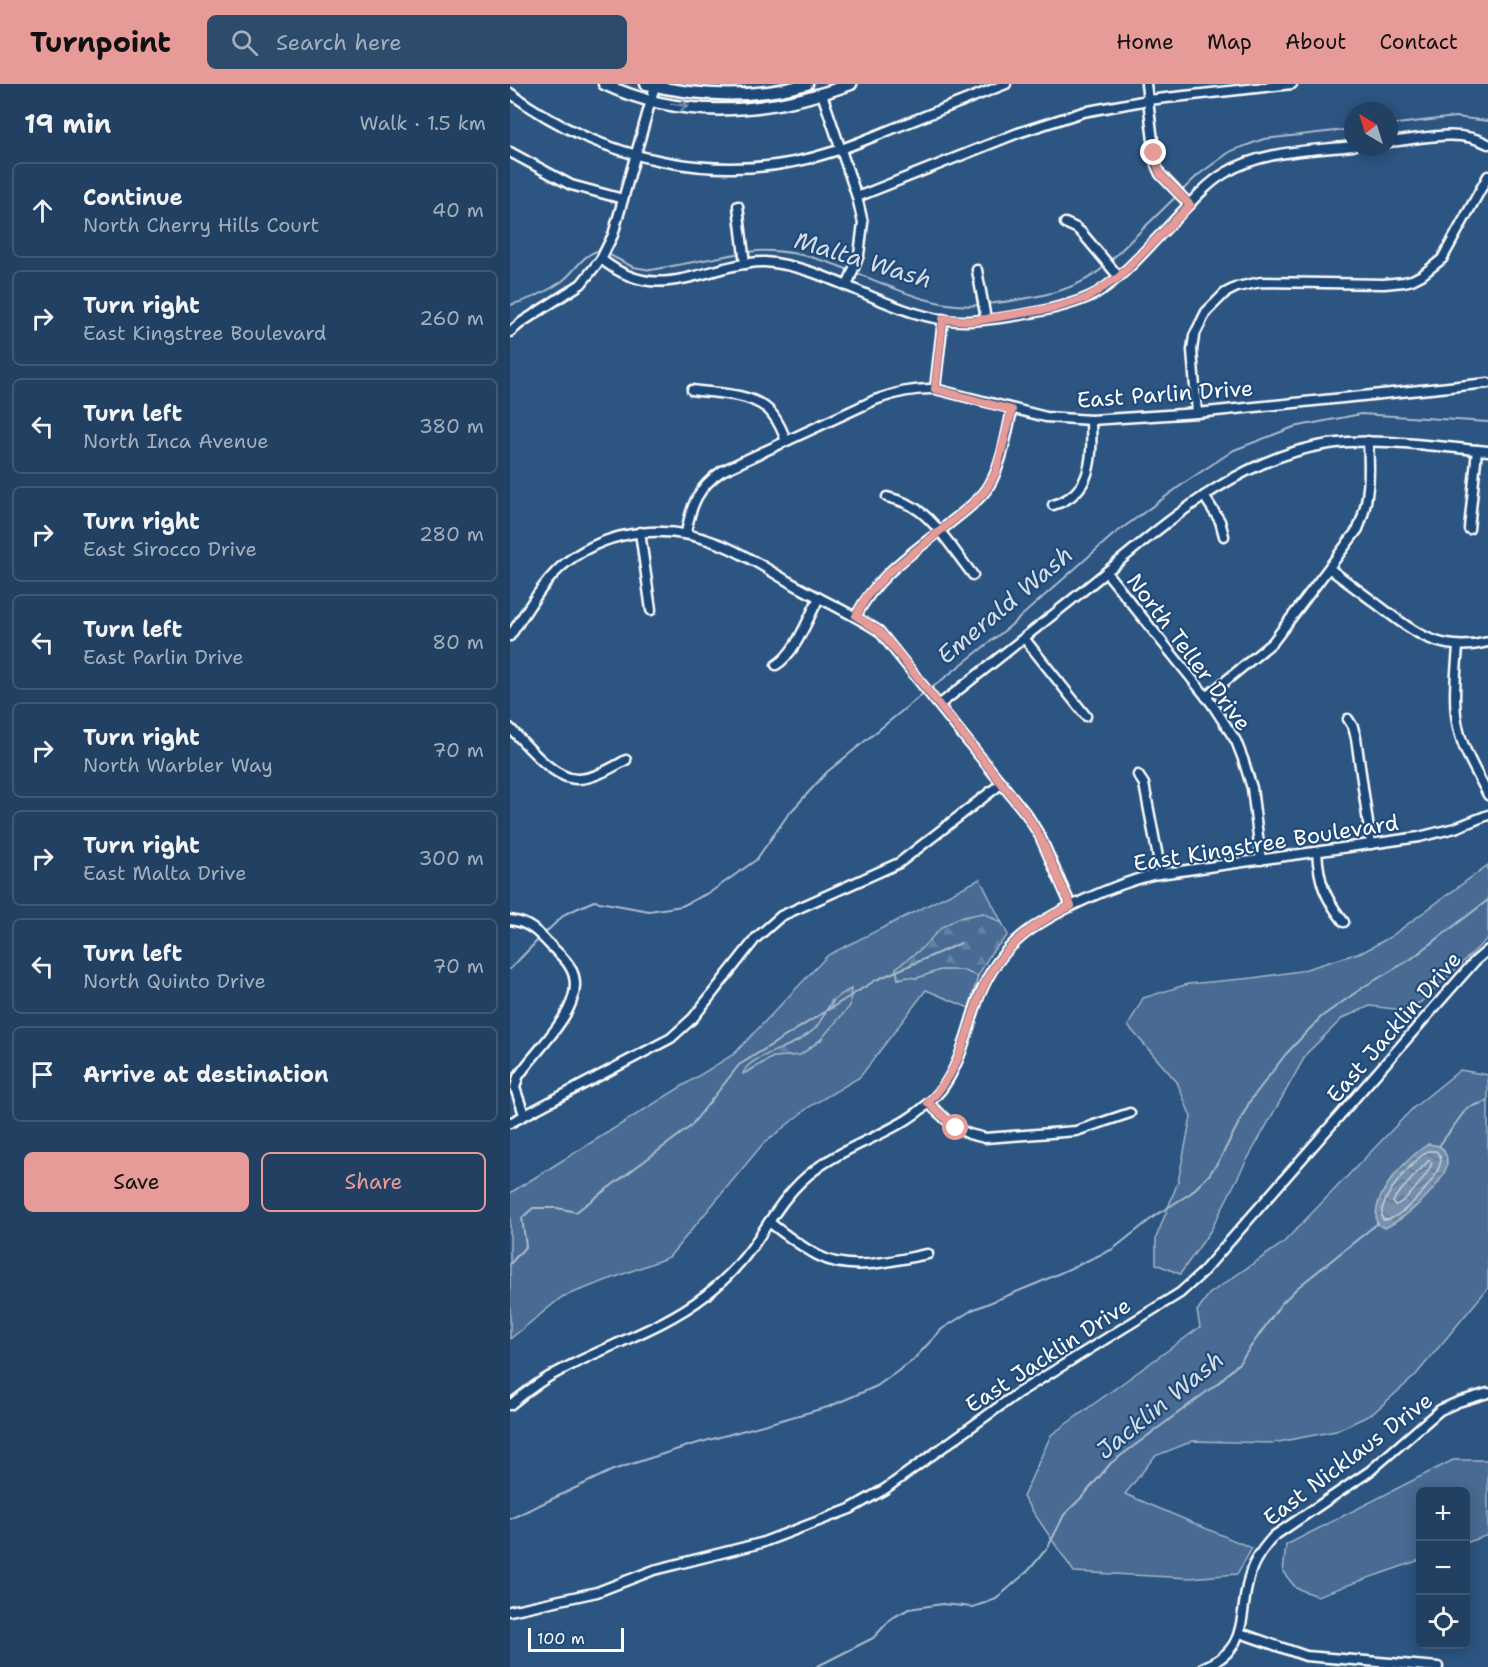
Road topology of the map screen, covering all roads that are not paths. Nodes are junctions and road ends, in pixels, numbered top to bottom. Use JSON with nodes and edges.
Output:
{"nodes":[{"id":1,"x":604,"y":84,"type":"edge"},
{"id":2,"x":807,"y":84,"type":"edge"},
{"id":3,"x":851,"y":84,"type":"edge"},
{"id":4,"x":1006,"y":84,"type":"edge"},
{"id":5,"x":1146,"y":84,"type":"edge"},
{"id":6,"x":1292,"y":84,"type":"edge"},
{"id":7,"x":650,"y":85,"type":"edge"},
{"id":8,"x":510,"y":93,"type":"edge"},
{"id":9,"x":822,"y":94,"type":"junction"},
{"id":10,"x":651,"y":100,"type":"junction"},
{"id":11,"x":1148,"y":100,"type":"junction"},
{"id":12,"x":1398,"y":141,"type":"edge"},
{"id":13,"x":1488,"y":144,"type":"edge"},
{"id":14,"x":1344,"y":147,"type":"edge"},
{"id":15,"x":840,"y":149,"type":"junction"},
{"id":16,"x":510,"y":152,"type":"edge"},
{"id":17,"x":636,"y":156,"type":"junction"},
{"id":18,"x":1488,"y":176,"type":"edge"},
{"id":19,"x":857,"y":197,"type":"junction"},
{"id":20,"x":623,"y":199,"type":"junction"},
{"id":21,"x":1190,"y":205,"type":"junction"},
{"id":22,"x":738,"y":206,"type":"dead end"},
{"id":23,"x":1065,"y":223,"type":"dead end"},
{"id":24,"x":601,"y":259,"type":"junction"},
{"id":25,"x":745,"y":264,"type":"junction"},
{"id":26,"x":977,"y":270,"type":"dead end"},
{"id":27,"x":1119,"y":277,"type":"junction"},
{"id":28,"x":847,"y":286,"type":"junction"},
{"id":29,"x":943,"y":319,"type":"junction"},
{"id":30,"x":986,"y":319,"type":"junction"},
{"id":31,"x":510,"y":332,"type":"edge"},
{"id":32,"x":1488,"y":383,"type":"edge"},
{"id":33,"x":935,"y":389,"type":"junction"},
{"id":34,"x":692,"y":390,"type":"dead end"},
{"id":35,"x":1012,"y":410,"type":"junction"},
{"id":36,"x":1197,"y":413,"type":"junction"},
{"id":37,"x":1091,"y":420,"type":"junction"},
{"id":38,"x":786,"y":441,"type":"junction"},
{"id":39,"x":1368,"y":441,"type":"junction"},
{"id":40,"x":1477,"y":450,"type":"junction"},
{"id":41,"x":1488,"y":451,"type":"edge"},
{"id":42,"x":1203,"y":496,"type":"junction"},
{"id":43,"x":888,"y":497,"type":"dead end"},
{"id":44,"x":1053,"y":506,"type":"dead end"},
{"id":45,"x":1469,"y":529,"type":"dead end"},
{"id":46,"x":640,"y":532,"type":"junction"},
{"id":47,"x":939,"y":532,"type":"junction"},
{"id":48,"x":686,"y":533,"type":"junction"},
{"id":49,"x":1224,"y":536,"type":"dead end"},
{"id":50,"x":1330,"y":569,"type":"junction"},
{"id":51,"x":1106,"y":572,"type":"junction"},
{"id":52,"x":973,"y":575,"type":"dead end"},
{"id":53,"x":819,"y":598,"type":"junction"},
{"id":54,"x":651,"y":610,"type":"dead end"},
{"id":55,"x":856,"y":616,"type":"junction"},
{"id":56,"x":510,"y":636,"type":"edge"},
{"id":57,"x":1024,"y":638,"type":"junction"},
{"id":58,"x":1488,"y":642,"type":"edge"},
{"id":59,"x":1458,"y":646,"type":"junction"},
{"id":60,"x":776,"y":665,"type":"dead end"},
{"id":61,"x":1206,"y":697,"type":"junction"},
{"id":62,"x":939,"y":705,"type":"junction"},
{"id":63,"x":1086,"y":716,"type":"dead end"},
{"id":64,"x":1348,"y":719,"type":"dead end"},
{"id":65,"x":510,"y":728,"type":"edge"},
{"id":66,"x":626,"y":760,"type":"dead end"},
{"id":67,"x":1138,"y":774,"type":"dead end"},
{"id":68,"x":1002,"y":783,"type":"junction"},
{"id":69,"x":1488,"y":795,"type":"edge"},
{"id":70,"x":1488,"y":815,"type":"edge"},
{"id":71,"x":1371,"y":844,"type":"junction"},
{"id":72,"x":1317,"y":852,"type":"junction"},
{"id":73,"x":1261,"y":860,"type":"junction"},
{"id":74,"x":1161,"y":873,"type":"junction"},
{"id":75,"x":1071,"y":906,"type":"junction"},
{"id":76,"x":510,"y":920,"type":"edge"},
{"id":77,"x":1344,"y":922,"type":"dead end"},
{"id":78,"x":1488,"y":950,"type":"edge"},
{"id":79,"x":928,"y":1103,"type":"junction"},
{"id":80,"x":1130,"y":1113,"type":"dead end"},
{"id":81,"x":524,"y":1114,"type":"junction"},
{"id":82,"x":510,"y":1123,"type":"edge"},
{"id":83,"x":769,"y":1222,"type":"junction"},
{"id":84,"x":928,"y":1254,"type":"dead end"},
{"id":85,"x":1488,"y":1393,"type":"edge"},
{"id":86,"x":510,"y":1405,"type":"edge"},
{"id":87,"x":510,"y":1611,"type":"edge"},
{"id":88,"x":1240,"y":1633,"type":"junction"},
{"id":89,"x":1204,"y":1667,"type":"edge"},
{"id":90,"x":1438,"y":1667,"type":"edge"}],
"edges":[{"from":1,"to":10,"type":"main road"},
{"from":2,"to":7,"type":"main road"},
{"from":3,"to":9,"type":"main road"},
{"from":4,"to":15,"type":"street"},
{"from":5,"to":11,"type":"street"},
{"from":6,"to":11,"type":"street"},
{"from":7,"to":10,"type":"street"},
{"from":8,"to":17,"type":"street"},
{"from":10,"to":9,"type":"main road","one_way":true},
{"from":9,"to":15,"type":"street"},
{"from":10,"to":17,"type":"street"},
{"from":11,"to":19,"type":"street"},
{"from":11,"to":21,"type":"street"},
{"from":12,"to":13,"type":"street"},
{"from":14,"to":21,"type":"street"},
{"from":15,"to":17,"type":"street"},
{"from":15,"to":19,"type":"street"},
{"from":16,"to":20,"type":"street"},
{"from":17,"to":20,"type":"street"},
{"from":18,"to":36,"type":"street"},
{"from":19,"to":28,"type":"street"},
{"from":20,"to":24,"type":"street"},
{"from":21,"to":27,"type":"street"},
{"from":22,"to":25,"type":"street"},
{"from":23,"to":27,"type":"street"},
{"from":24,"to":25,"type":"street"},
{"from":24,"to":31,"type":"street"},
{"from":25,"to":28,"type":"street"},
{"from":26,"to":30,"type":"street"},
{"from":27,"to":30,"type":"street"},
{"from":28,"to":29,"type":"street"},
{"from":29,"to":30,"type":"street"},
{"from":29,"to":33,"type":"street"},
{"from":32,"to":36,"type":"street","name":"East Parlin Drive"},
{"from":33,"to":35,"type":"street","name":"East Parlin Drive"},
{"from":33,"to":38,"type":"street","name":"East Parlin Drive"},
{"from":34,"to":38,"type":"street"},
{"from":35,"to":37,"type":"street","name":"East Parlin Drive"},
{"from":35,"to":47,"type":"street"},
{"from":36,"to":37,"type":"street","name":"East Parlin Drive"},
{"from":37,"to":44,"type":"street"},
{"from":38,"to":48,"type":"street","name":"East Parlin Drive"},
{"from":39,"to":40,"type":"street"},
{"from":39,"to":42,"type":"street"},
{"from":39,"to":50,"type":"street"},
{"from":40,"to":41,"type":"street"},
{"from":40,"to":45,"type":"street"},
{"from":42,"to":49,"type":"street"},
{"from":42,"to":51,"type":"street"},
{"from":43,"to":47,"type":"street"},
{"from":46,"to":48,"type":"street"},
{"from":46,"to":54,"type":"street"},
{"from":46,"to":56,"type":"street"},
{"from":47,"to":52,"type":"street"},
{"from":47,"to":55,"type":"street"},
{"from":48,"to":53,"type":"street"},
{"from":50,"to":59,"type":"street"},
{"from":50,"to":61,"type":"street"},
{"from":51,"to":57,"type":"street"},
{"from":51,"to":61,"type":"street","name":"North Teller Drive"},
{"from":53,"to":55,"type":"street"},
{"from":53,"to":60,"type":"street"},
{"from":55,"to":62,"type":"street"},
{"from":57,"to":62,"type":"street"},
{"from":57,"to":63,"type":"street"},
{"from":58,"to":59,"type":"street"},
{"from":59,"to":69,"type":"street"},
{"from":61,"to":73,"type":"street","name":"North Teller Drive"},
{"from":62,"to":68,"type":"street"},
{"from":64,"to":71,"type":"street"},
{"from":65,"to":66,"type":"street"},
{"from":67,"to":74,"type":"street"},
{"from":68,"to":75,"type":"street"},
{"from":68,"to":81,"type":"street"},
{"from":70,"to":71,"type":"street","name":"East Kingstree Boulevard"},
{"from":71,"to":72,"type":"street","name":"East Kingstree Boulevard"},
{"from":72,"to":73,"type":"street","name":"East Kingstree Boulevard"},
{"from":72,"to":77,"type":"street"},
{"from":73,"to":74,"type":"street","name":"East Kingstree Boulevard"},
{"from":74,"to":75,"type":"street","name":"East Kingstree Boulevard"},
{"from":75,"to":79,"type":"street","name":"East Kingstree Boulevard"},
{"from":76,"to":81,"type":"street"},
{"from":78,"to":87,"type":"street","name":"East Jacklin Drive"},
{"from":79,"to":80,"type":"street"},
{"from":79,"to":83,"type":"street","name":"East Kingstree Boulevard"},
{"from":81,"to":82,"type":"street"},
{"from":83,"to":84,"type":"street"},
{"from":83,"to":86,"type":"street","name":"East Kingstree Boulevard"},
{"from":85,"to":88,"type":"street","name":"East Nicklaus Drive"},
{"from":88,"to":89,"type":"street","name":"East Nicklaus Drive"},
{"from":88,"to":90,"type":"street"}]}
